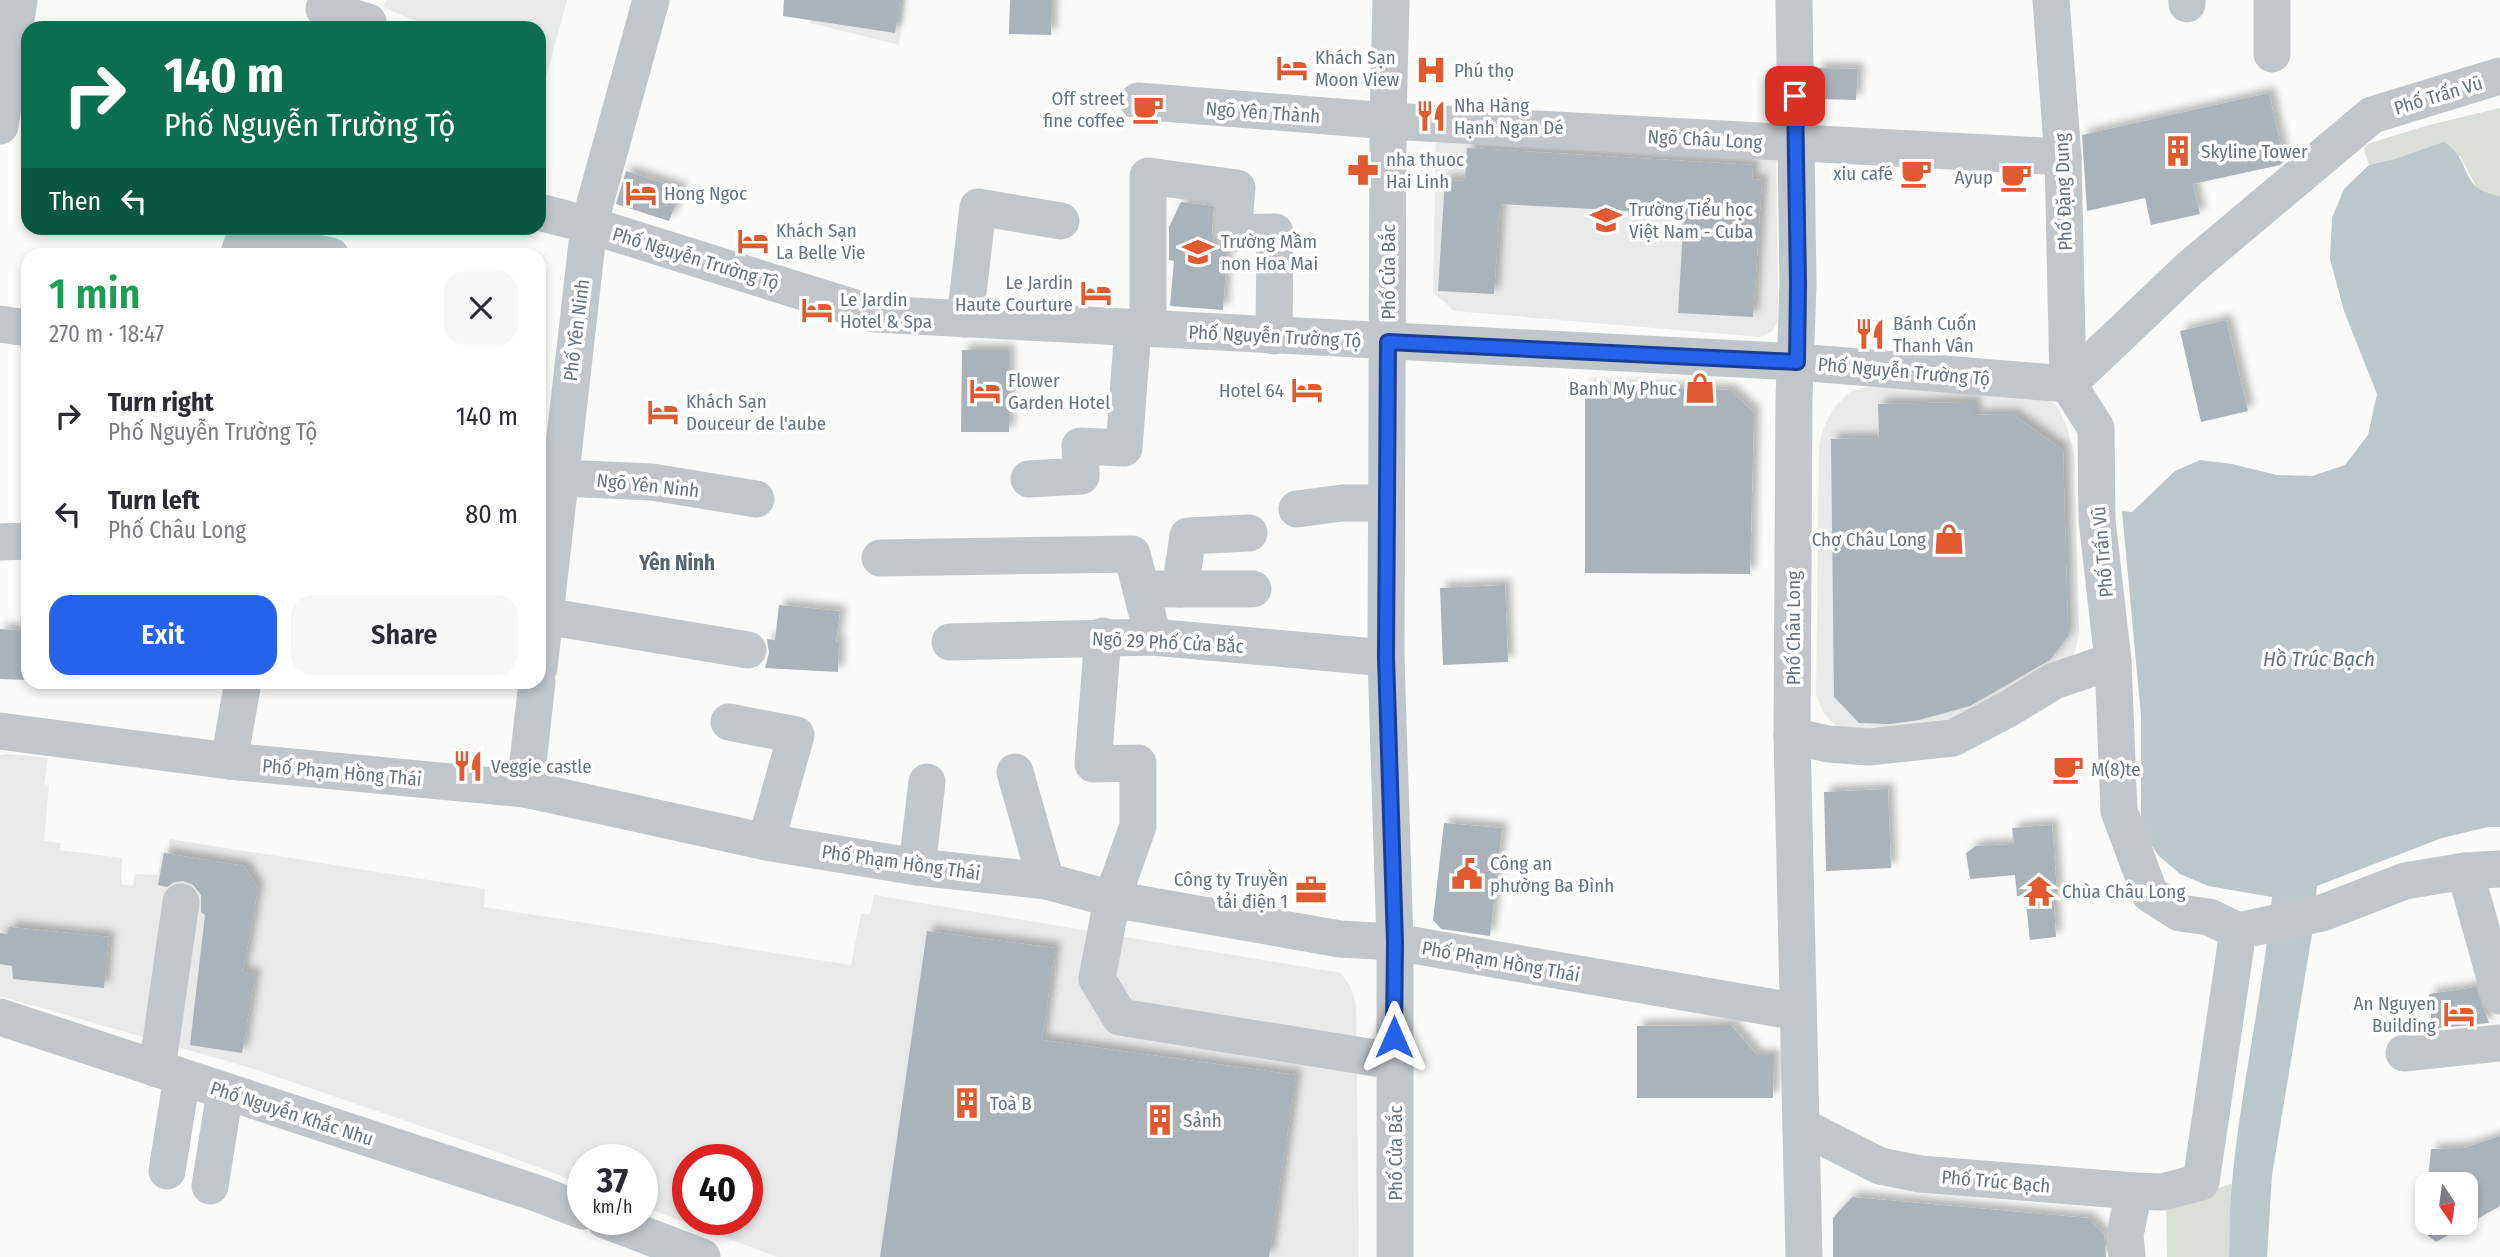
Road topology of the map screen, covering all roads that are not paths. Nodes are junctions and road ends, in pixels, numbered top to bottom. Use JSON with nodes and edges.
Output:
{"nodes":[{"id":1,"x":19,"y":0,"type":"edge"},
{"id":2,"x":651,"y":0,"type":"edge"},
{"id":3,"x":1391,"y":0,"type":"edge"},
{"id":4,"x":1794,"y":0,"type":"edge"},
{"id":5,"x":2051,"y":0,"type":"edge"},
{"id":6,"x":2272,"y":0,"type":"edge"},
{"id":7,"x":324,"y":9,"type":"dead end"},
{"id":8,"x":365,"y":21,"type":"edge"},
{"id":9,"x":2272,"y":54,"type":"dead end"},
{"id":10,"x":2500,"y":76,"type":"edge"},
{"id":11,"x":12,"y":77,"type":"edge"},
{"id":12,"x":1138,"y":101,"type":"dead end"},
{"id":13,"x":1388,"y":121,"type":"junction"},
{"id":14,"x":0,"y":126,"type":"edge"},
{"id":15,"x":1795,"y":144,"type":"junction"},
{"id":16,"x":2063,"y":158,"type":"junction"},
{"id":17,"x":546,"y":214,"type":"edge"},
{"id":18,"x":1060,"y":221,"type":"dead end"},
{"id":19,"x":589,"y":225,"type":"junction"},
{"id":20,"x":248,"y":235,"type":"edge"},
{"id":21,"x":295,"y":248,"type":"edge"},
{"id":22,"x":965,"y":319,"type":"junction"},
{"id":23,"x":0,"y":324,"type":"edge"},
{"id":24,"x":21,"y":327,"type":"edge"},
{"id":25,"x":1140,"y":328,"type":"junction"},
{"id":26,"x":1274,"y":336,"type":"junction"},
{"id":27,"x":1388,"y":342,"type":"junction"},
{"id":28,"x":1797,"y":362,"type":"junction"},
{"id":29,"x":2068,"y":384,"type":"junction"},
{"id":30,"x":549,"y":478,"type":"edge"},
{"id":31,"x":1029,"y":479,"type":"dead end"},
{"id":32,"x":756,"y":499,"type":"dead end"},
{"id":33,"x":1385,"y":503,"type":"junction"},
{"id":34,"x":1297,"y":509,"type":"dead end"},
{"id":35,"x":1249,"y":533,"type":"dead end"},
{"id":36,"x":546,"y":537,"type":"edge"},
{"id":37,"x":21,"y":541,"type":"edge"},
{"id":38,"x":0,"y":542,"type":"edge"},
{"id":39,"x":880,"y":558,"type":"dead end"},
{"id":40,"x":1141,"y":589,"type":"junction"},
{"id":41,"x":1180,"y":589,"type":"junction"},
{"id":42,"x":1253,"y":589,"type":"dead end"},
{"id":43,"x":546,"y":616,"type":"edge"},
{"id":44,"x":1103,"y":636,"type":"junction"},
{"id":45,"x":1153,"y":637,"type":"junction"},
{"id":46,"x":950,"y":642,"type":"dead end"},
{"id":47,"x":748,"y":650,"type":"dead end"},
{"id":48,"x":1386,"y":658,"type":"junction"},
{"id":49,"x":2113,"y":661,"type":"junction"},
{"id":50,"x":242,"y":689,"type":"edge"},
{"id":51,"x":536,"y":689,"type":"edge"},
{"id":52,"x":729,"y":722,"type":"dead end"},
{"id":53,"x":0,"y":731,"type":"edge"},
{"id":54,"x":1792,"y":736,"type":"junction"},
{"id":55,"x":229,"y":761,"type":"junction"},
{"id":56,"x":1015,"y":772,"type":"dead end"},
{"id":57,"x":927,"y":782,"type":"dead end"},
{"id":58,"x":525,"y":789,"type":"junction"},
{"id":59,"x":766,"y":842,"type":"junction"},
{"id":60,"x":917,"y":867,"type":"junction"},
{"id":61,"x":2483,"y":870,"type":"edge"},
{"id":62,"x":1046,"y":881,"type":"junction"},
{"id":63,"x":1112,"y":899,"type":"junction"},
{"id":64,"x":180,"y":902,"type":"dead end"},
{"id":65,"x":2238,"y":931,"type":"junction"},
{"id":66,"x":1395,"y":942,"type":"junction"},
{"id":67,"x":2500,"y":996,"type":"edge"},
{"id":68,"x":1798,"y":1012,"type":"junction"},
{"id":69,"x":0,"y":1017,"type":"edge"},
{"id":70,"x":2500,"y":1043,"type":"edge"},
{"id":71,"x":2404,"y":1053,"type":"dead end"},
{"id":72,"x":1394,"y":1061,"type":"junction"},
{"id":73,"x":169,"y":1073,"type":"junction"},
{"id":74,"x":226,"y":1092,"type":"junction"},
{"id":75,"x":1801,"y":1126,"type":"junction"},
{"id":76,"x":167,"y":1171,"type":"dead end"},
{"id":77,"x":210,"y":1186,"type":"dead end"},
{"id":78,"x":2134,"y":1191,"type":"junction"},
{"id":79,"x":567,"y":1205,"type":"edge"},
{"id":80,"x":645,"y":1235,"type":"edge"},
{"id":81,"x":702,"y":1257,"type":"edge"},
{"id":82,"x":1395,"y":1257,"type":"edge"},
{"id":83,"x":1804,"y":1257,"type":"edge"},
{"id":84,"x":2127,"y":1257,"type":"edge"}],
"edges":[{"from":1,"to":11,"type":"street"},
{"from":2,"to":19,"type":"street","name":"Phố Yên Ninh"},
{"from":3,"to":13,"type":"street","name":"Phố Cửa Bắc"},
{"from":4,"to":15,"type":"street","name":"Phố Châu Long"},
{"from":5,"to":16,"type":"street","name":"Phố Đặng Dung"},
{"from":6,"to":9,"type":"street"},
{"from":7,"to":8,"type":"street"},
{"from":10,"to":29,"type":"street","name":"Phố Trấn Vũ"},
{"from":11,"to":14,"type":"street"},
{"from":12,"to":13,"type":"street","name":"Ngõ Yên Thành"},
{"from":13,"to":15,"type":"street","name":"Ngõ Châu Long"},
{"from":13,"to":27,"type":"street","name":"Phố Cửa Bắc"},
{"from":15,"to":16,"type":"street","name":"Ngõ Châu Long"},
{"from":15,"to":28,"type":"street","name":"Phố Châu Long"},
{"from":16,"to":29,"type":"street","name":"Phố Đặng Dung"},
{"from":17,"to":19,"type":"street","name":"Phố Nguyễn Trường Tộ"},
{"from":18,"to":22,"type":"street"},
{"from":19,"to":22,"type":"street","name":"Phố Nguyễn Trường Tộ"},
{"from":19,"to":30,"type":"street","name":"Phố Yên Ninh"},
{"from":20,"to":21,"type":"street"},
{"from":22,"to":25,"type":"street","name":"Phố Nguyễn Trường Tộ"},
{"from":23,"to":24,"type":"street"},
{"from":25,"to":26,"type":"street","name":"Phố Nguyễn Trường Tộ"},
{"from":25,"to":26,"type":"street"},
{"from":25,"to":31,"type":"street"},
{"from":26,"to":27,"type":"street","name":"Phố Nguyễn Trường Tộ"},
{"from":27,"to":28,"type":"street","name":"Phố Nguyễn Trường Tộ"},
{"from":27,"to":33,"type":"street","name":"Phố Cửa Bắc"},
{"from":28,"to":29,"type":"street","name":"Phố Nguyễn Trường Tộ"},
{"from":28,"to":54,"type":"street","name":"Phố Châu Long"},
{"from":29,"to":49,"type":"street","name":"Phố Trấn Vũ"},
{"from":30,"to":32,"type":"street","name":"Ngõ Yên Ninh"},
{"from":30,"to":36,"type":"street","name":"Phố Yên Ninh"},
{"from":33,"to":34,"type":"street"},
{"from":33,"to":48,"type":"street","name":"Phố Cửa Bắc"},
{"from":35,"to":41,"type":"street"},
{"from":37,"to":38,"type":"street"},
{"from":39,"to":40,"type":"street"},
{"from":40,"to":41,"type":"street"},
{"from":40,"to":45,"type":"street"},
{"from":41,"to":42,"type":"street"},
{"from":43,"to":47,"type":"street"},
{"from":44,"to":45,"type":"street","name":"Ngõ 29 Phố Cửa Bắc"},
{"from":44,"to":46,"type":"street","name":"Ngõ 29 Phố Cửa Bắc"},
{"from":44,"to":63,"type":"street"},
{"from":45,"to":48,"type":"street","name":"Ngõ 29 Phố Cửa Bắc"},
{"from":48,"to":66,"type":"street","name":"Phố Cửa Bắc"},
{"from":49,"to":54,"type":"street"},
{"from":49,"to":65,"type":"street","name":"Phố Trấn Vũ"},
{"from":50,"to":55,"type":"street"},
{"from":51,"to":58,"type":"street"},
{"from":52,"to":59,"type":"street"},
{"from":53,"to":55,"type":"street","name":"Phố Phạm Hồng Thái"},
{"from":54,"to":68,"type":"street","name":"Phố Châu Long"},
{"from":55,"to":58,"type":"street","name":"Phố Phạm Hồng Thái"},
{"from":56,"to":62,"type":"street"},
{"from":57,"to":60,"type":"street"},
{"from":58,"to":59,"type":"street","name":"Phố Phạm Hồng Thái"},
{"from":59,"to":60,"type":"street","name":"Phố Phạm Hồng Thái"},
{"from":60,"to":62,"type":"street","name":"Phố Phạm Hồng Thái"},
{"from":61,"to":65,"type":"street"},
{"from":61,"to":67,"type":"street"},
{"from":62,"to":63,"type":"street","name":"Phố Phạm Hồng Thái"},
{"from":63,"to":66,"type":"street","name":"Phố Phạm Hồng Thái"},
{"from":63,"to":72,"type":"street"},
{"from":64,"to":73,"type":"street"},
{"from":65,"to":78,"type":"street","name":"Phố Trúc Bạch"},
{"from":66,"to":68,"type":"street","name":"Phố Phạm Hồng Thái"},
{"from":66,"to":72,"type":"street","name":"Phố Cửa Bắc"},
{"from":68,"to":75,"type":"street","name":"Phố Châu Long"},
{"from":69,"to":73,"type":"street","name":"Phố Nguyễn Khắc Nhu"},
{"from":70,"to":71,"type":"street"},
{"from":72,"to":82,"type":"street","name":"Phố Cửa Bắc"},
{"from":73,"to":74,"type":"street","name":"Phố Nguyễn Khắc Nhu"},
{"from":73,"to":76,"type":"street"},
{"from":74,"to":77,"type":"street"},
{"from":74,"to":79,"type":"street","name":"Phố Nguyễn Khắc Nhu"},
{"from":75,"to":78,"type":"street","name":"Phố Trúc Bạch"},
{"from":75,"to":83,"type":"street","name":"Phố Châu Long"},
{"from":78,"to":84,"type":"street"},
{"from":80,"to":81,"type":"street"}]}
